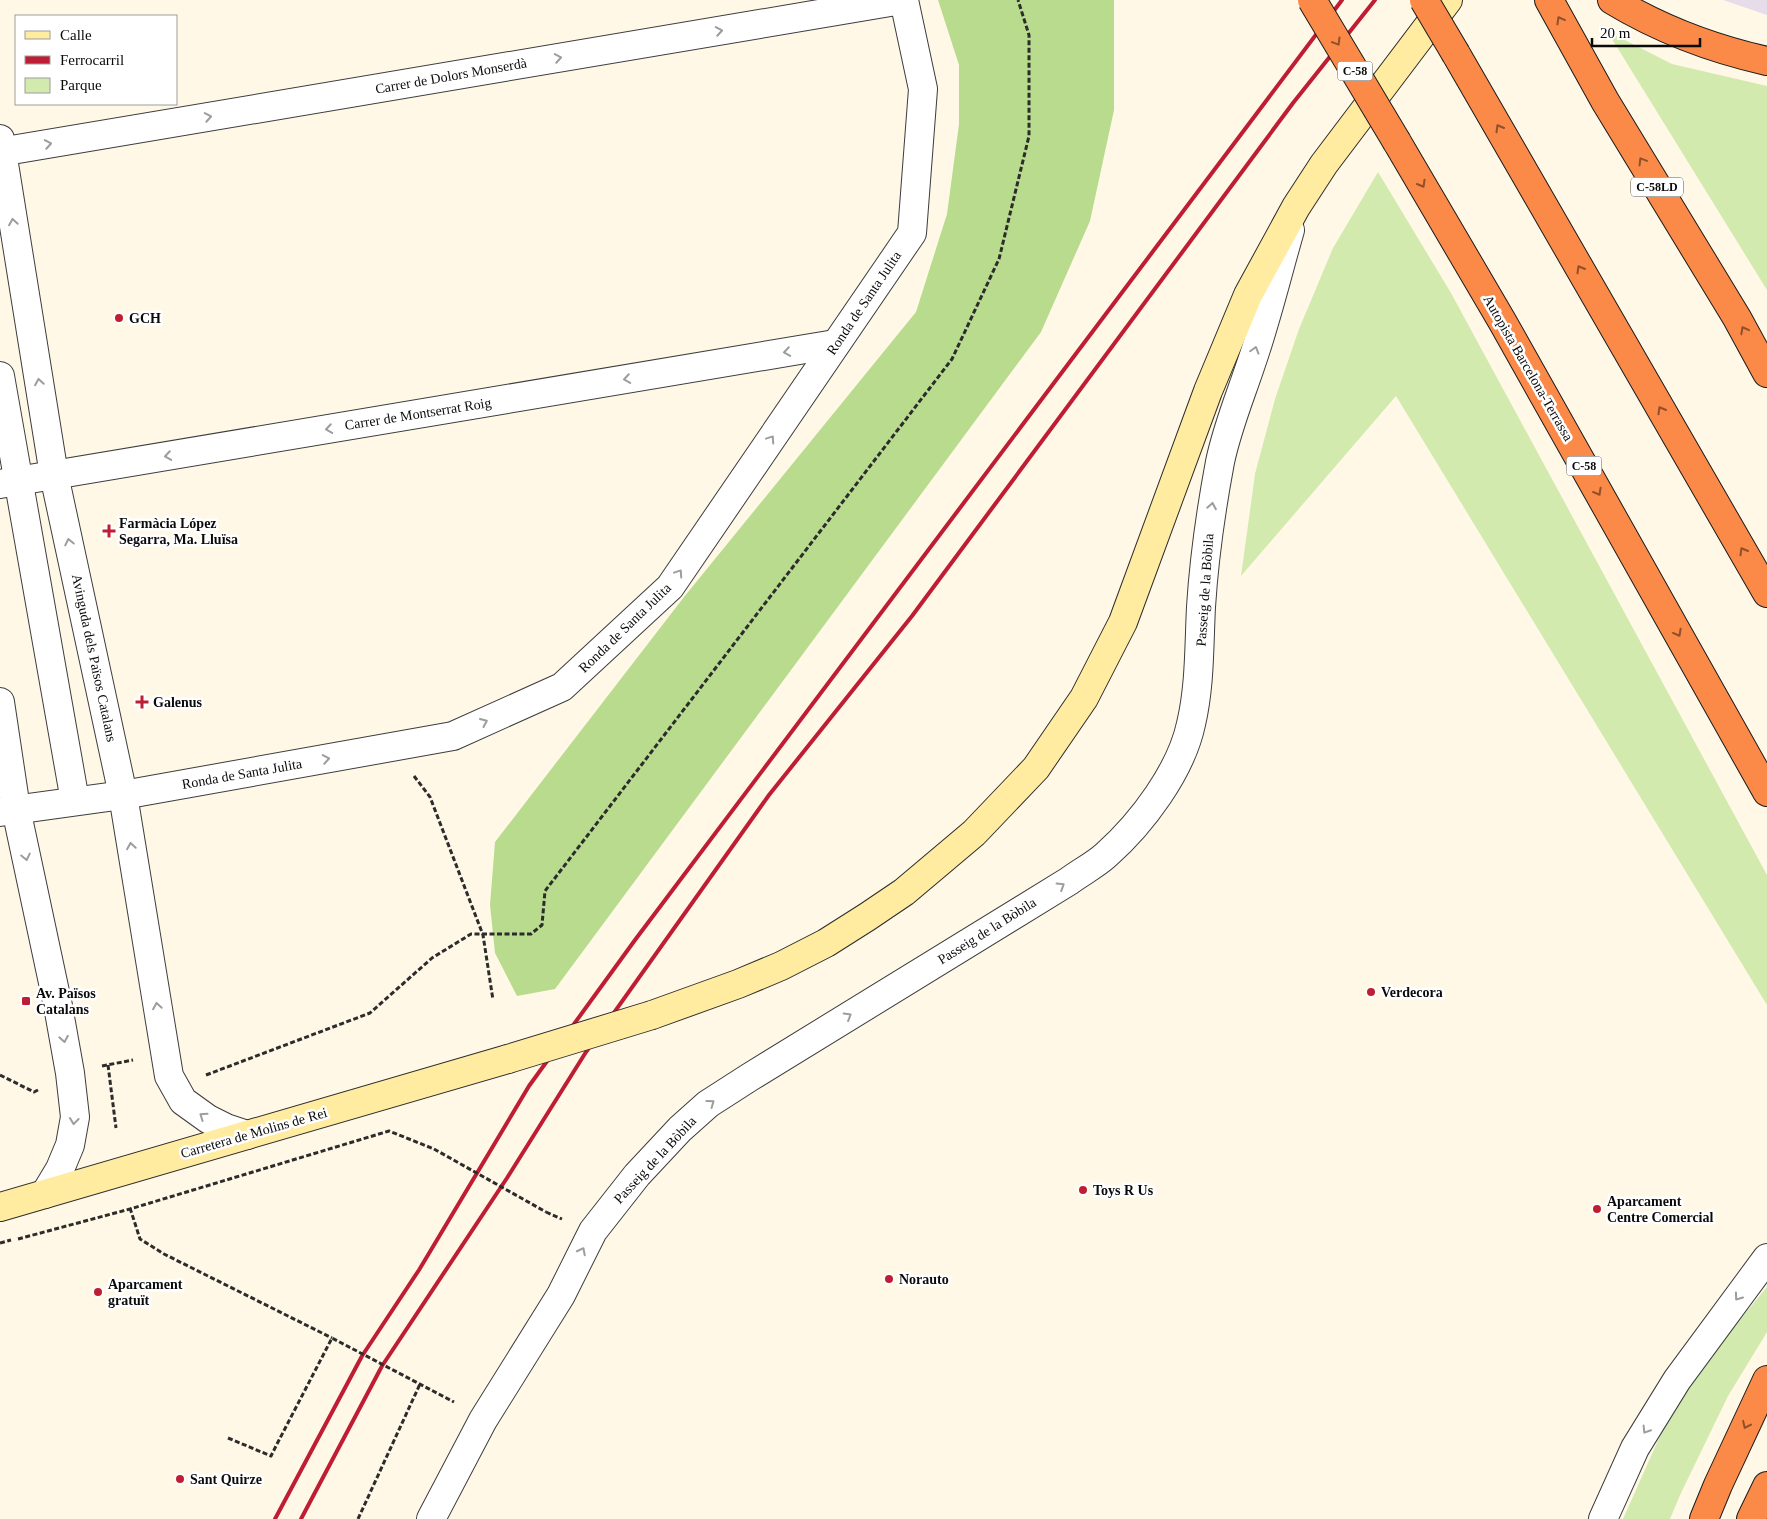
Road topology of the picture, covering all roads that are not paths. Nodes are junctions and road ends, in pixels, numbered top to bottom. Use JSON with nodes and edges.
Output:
{"nodes":[{"id":1,"x":903,"y":0,"type":"edge"},
{"id":2,"x":1312,"y":0,"type":"edge"},
{"id":3,"x":1424,"y":0,"type":"edge"},
{"id":4,"x":1448,"y":0,"type":"edge"},
{"id":5,"x":1549,"y":0,"type":"edge"},
{"id":6,"x":1612,"y":0,"type":"edge"},
{"id":7,"x":1767,"y":61,"type":"edge"},
{"id":8,"x":1,"y":148,"type":"edge"},
{"id":9,"x":1296,"y":207,"type":"junction"},
{"id":10,"x":836,"y":344,"type":"junction"},
{"id":11,"x":1767,"y":373,"type":"edge"},
{"id":12,"x":0,"y":376,"type":"edge"},
{"id":13,"x":54,"y":475,"type":"junction"},
{"id":14,"x":9,"y":483,"type":"edge"},
{"id":15,"x":1767,"y":593,"type":"edge"},
{"id":16,"x":0,"y":702,"type":"edge"},
{"id":17,"x":1767,"y":792,"type":"edge"},
{"id":18,"x":123,"y":795,"type":"junction"},
{"id":19,"x":75,"y":801,"type":"junction"},
{"id":20,"x":8,"y":810,"type":"edge"},
{"id":21,"x":247,"y":1135,"type":"junction"},
{"id":22,"x":45,"y":1194,"type":"junction"},
{"id":23,"x":0,"y":1207,"type":"edge"},
{"id":24,"x":1767,"y":1258,"type":"edge"},
{"id":25,"x":1767,"y":1380,"type":"edge"},
{"id":26,"x":1767,"y":1486,"type":"edge"},
{"id":27,"x":432,"y":1519,"type":"edge"},
{"id":28,"x":1603,"y":1519,"type":"edge"},
{"id":29,"x":1704,"y":1519,"type":"edge"},
{"id":30,"x":1751,"y":1519,"type":"edge"}],
"edges":[{"from":8,"to":1,"type":"street","name":"Carrer de Dolors Monserdà","one_way":true},
{"from":1,"to":10,"type":"street","name":"Ronda de Santa Julita"},
{"from":2,"to":17,"type":"highway","name":"Autopista Barcelona-Terrassa","number":"C-58","one_way":true,"bridge":true},
{"from":15,"to":3,"type":"highway","one_way":true,"bridge":true},
{"from":4,"to":9,"type":"main road","name":"Carretera de Molins de Rei"},
{"from":11,"to":5,"type":"highway","number":"C-58LD","one_way":true},
{"from":6,"to":7,"type":"highway"},
{"from":13,"to":8,"type":"street","name":"Avinguda dels Països Catalans","one_way":true},
{"from":9,"to":21,"type":"main road","name":"Carretera de Molins de Rei","bridge":true},
{"from":27,"to":9,"type":"street","name":"Passeig de la Bòbila","one_way":true},
{"from":10,"to":13,"type":"street","name":"Carrer de Montserrat Roig","one_way":true},
{"from":18,"to":10,"type":"street","name":"Ronda de Santa Julita","one_way":true},
{"from":12,"to":14,"type":"street"},
{"from":13,"to":14,"type":"street","name":"Carrer de Montserrat Roig"},
{"from":18,"to":13,"type":"street","name":"Avinguda dels Països Catalans","one_way":true},
{"from":14,"to":19,"type":"street"},
{"from":16,"to":20,"type":"street"},
{"from":18,"to":19,"type":"street","name":"Ronda de Santa Julita"},
{"from":21,"to":18,"type":"street","name":"Avinguda dels Països Catalans","one_way":true},
{"from":19,"to":20,"type":"street","name":"Ronda de Santa Julita"},
{"from":20,"to":22,"type":"street","one_way":true},
{"from":21,"to":22,"type":"main road","name":"Carretera de Molins de Rei"},
{"from":22,"to":23,"type":"main road","name":"Carretera de Molins de Rei"},
{"from":24,"to":28,"type":"street","one_way":true},
{"from":25,"to":29,"type":"highway","one_way":true},
{"from":26,"to":30,"type":"highway"}]}
